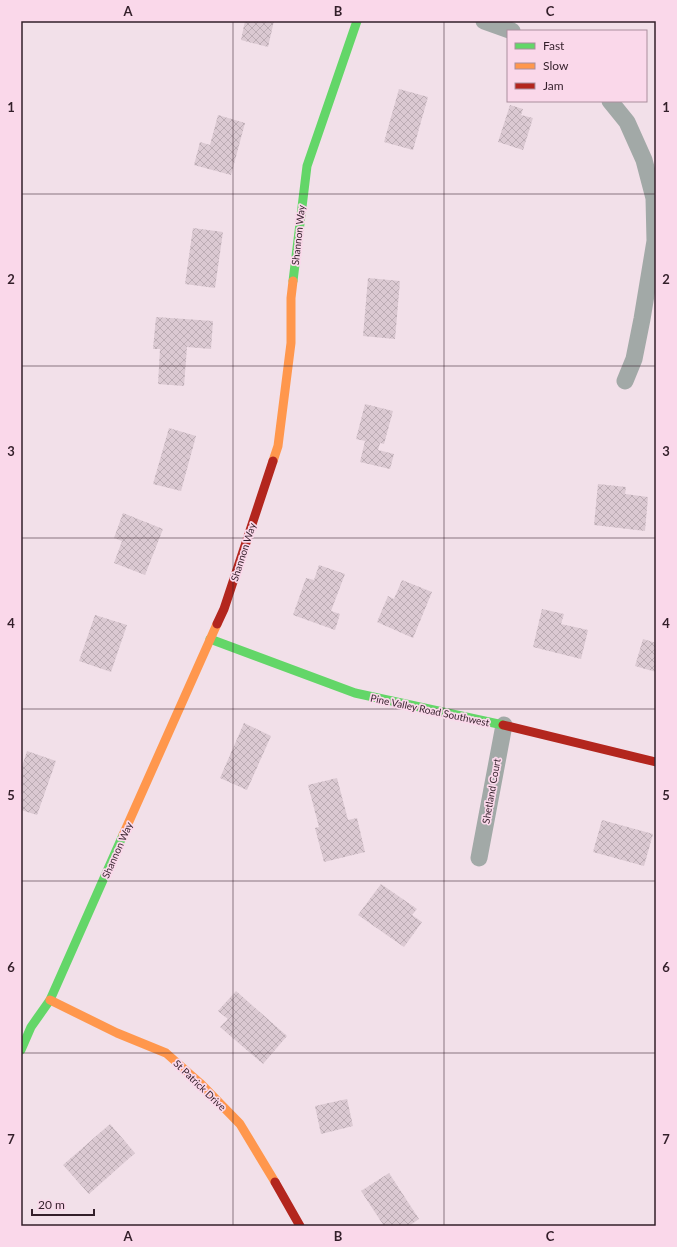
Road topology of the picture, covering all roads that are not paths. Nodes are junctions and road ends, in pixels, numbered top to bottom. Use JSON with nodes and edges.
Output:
{"nodes":[{"id":1,"x":357,"y":21,"type":"edge"},
{"id":2,"x":484,"y":21,"type":"edge"},
{"id":3,"x":509,"y":30,"type":"edge"},
{"id":4,"x":611,"y":102,"type":"edge"},
{"id":5,"x":625,"y":381,"type":"dead end"},
{"id":6,"x":210,"y":638,"type":"junction"},
{"id":7,"x":504,"y":725,"type":"junction"},
{"id":8,"x":656,"y":762,"type":"edge"},
{"id":9,"x":479,"y":858,"type":"dead end"},
{"id":10,"x":50,"y":1000,"type":"junction"},
{"id":11,"x":21,"y":1050,"type":"edge"},
{"id":12,"x":300,"y":1226,"type":"edge"}],
"edges":[{"from":1,"to":6,"type":"street","name":"Shannon Way"},
{"from":2,"to":3,"type":"street"},
{"from":4,"to":5,"type":"street"},
{"from":6,"to":7,"type":"street","name":"Pine Valley Road Southwest"},
{"from":6,"to":10,"type":"street","name":"Shannon Way"},
{"from":7,"to":8,"type":"street","name":"Pine Valley Road Southwest"},
{"from":7,"to":9,"type":"street","name":"Shetland Court"},
{"from":10,"to":11,"type":"street","name":"Shannon Way"},
{"from":10,"to":12,"type":"street","name":"St Patrick Drive"}]}
